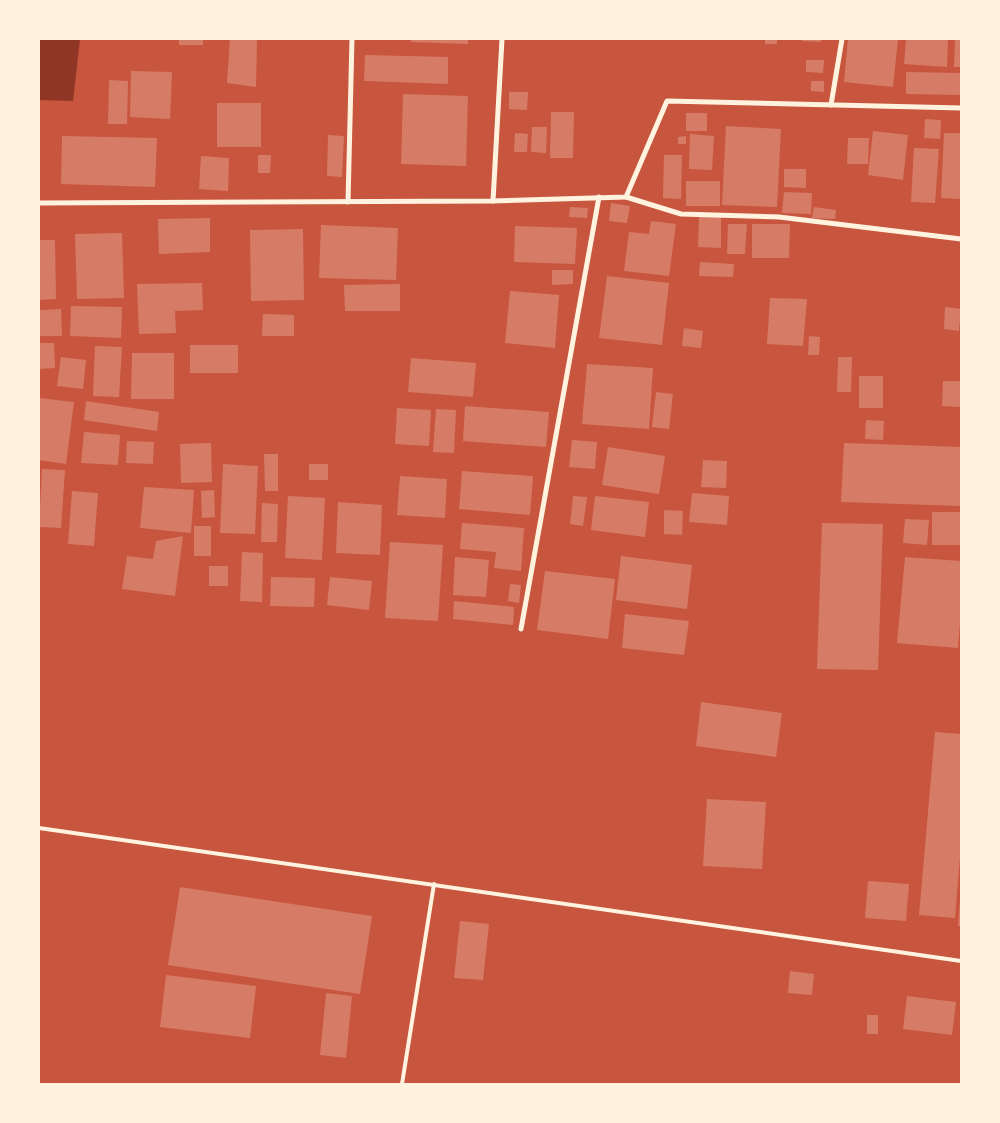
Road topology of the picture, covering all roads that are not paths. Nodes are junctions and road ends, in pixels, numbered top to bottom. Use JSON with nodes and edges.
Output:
{"nodes":[{"id":1,"x":352,"y":39,"type":"edge"},
{"id":2,"x":502,"y":39,"type":"edge"},
{"id":3,"x":842,"y":39,"type":"edge"},
{"id":4,"x":831,"y":105,"type":"junction"},
{"id":5,"x":961,"y":108,"type":"edge"},
{"id":6,"x":626,"y":197,"type":"junction"},
{"id":7,"x":599,"y":198,"type":"junction"},
{"id":8,"x":493,"y":201,"type":"junction"},
{"id":9,"x":348,"y":202,"type":"junction"},
{"id":10,"x":39,"y":203,"type":"edge"},
{"id":11,"x":961,"y":239,"type":"edge"},
{"id":12,"x":521,"y":629,"type":"dead end"},
{"id":13,"x":39,"y":828,"type":"edge"},
{"id":14,"x":434,"y":884,"type":"junction"},
{"id":15,"x":961,"y":961,"type":"edge"},
{"id":16,"x":402,"y":1084,"type":"edge"}],
"edges":[{"from":1,"to":9,"type":"street"},
{"from":2,"to":8,"type":"street"},
{"from":3,"to":4,"type":"street"},
{"from":4,"to":5,"type":"street"},
{"from":4,"to":6,"type":"street"},
{"from":6,"to":7,"type":"street"},
{"from":6,"to":11,"type":"street"},
{"from":7,"to":8,"type":"street"},
{"from":7,"to":12,"type":"street"},
{"from":8,"to":9,"type":"street"},
{"from":9,"to":10,"type":"street"},
{"from":13,"to":14,"type":"lane"},
{"from":14,"to":15,"type":"lane"},
{"from":14,"to":16,"type":"lane"}]}
